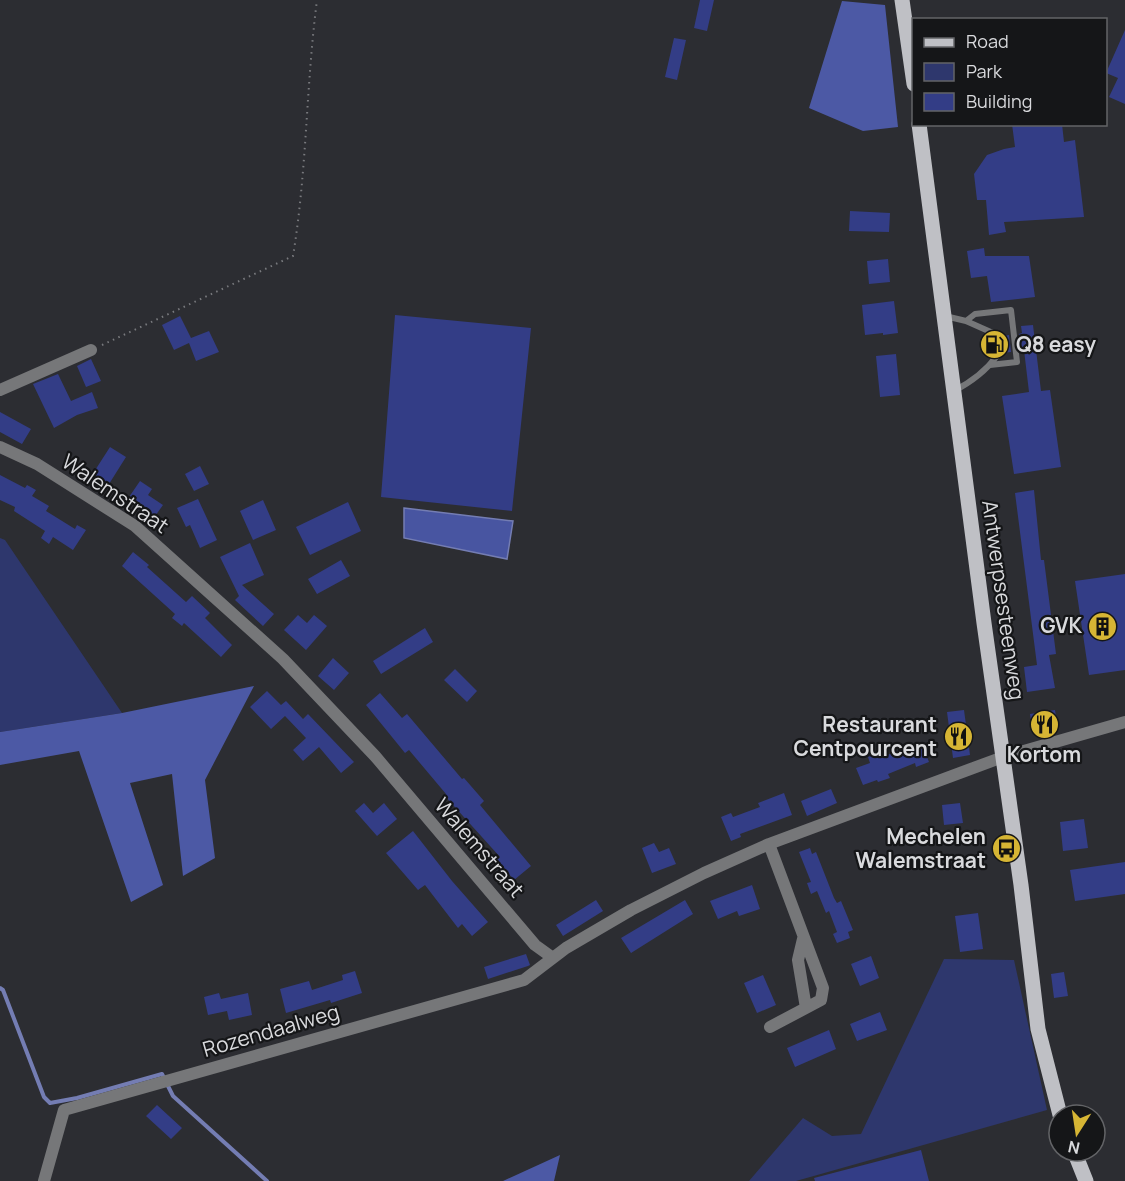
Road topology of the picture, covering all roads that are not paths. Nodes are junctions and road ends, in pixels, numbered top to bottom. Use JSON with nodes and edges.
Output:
{"nodes":[{"id":1,"x":902,"y":0,"type":"edge"},
{"id":2,"x":912,"y":70,"type":"edge"},
{"id":3,"x":919,"y":126,"type":"edge"},
{"id":4,"x":944,"y":316,"type":"junction"},
{"id":5,"x":966,"y":321,"type":"junction"},
{"id":6,"x":993,"y":333,"type":"dead end"},
{"id":7,"x":91,"y":350,"type":"road end"},
{"id":8,"x":996,"y":357,"type":"dead end"},
{"id":9,"x":990,"y":365,"type":"junction"},
{"id":10,"x":0,"y":390,"type":"edge"},
{"id":11,"x":954,"y":392,"type":"junction"},
{"id":12,"x":0,"y":447,"type":"edge"},
{"id":13,"x":1125,"y":722,"type":"edge"},
{"id":14,"x":1003,"y":757,"type":"junction"},
{"id":15,"x":769,"y":844,"type":"junction"},
{"id":16,"x":803,"y":939,"type":"junction"},
{"id":17,"x":553,"y":958,"type":"junction"},
{"id":18,"x":806,"y":1008,"type":"junction"},
{"id":19,"x":770,"y":1027,"type":"dead end"},
{"id":20,"x":1057,"y":1103,"type":"edge"},
{"id":21,"x":1079,"y":1163,"type":"edge"},
{"id":22,"x":44,"y":1181,"type":"edge"},
{"id":23,"x":1086,"y":1181,"type":"edge"}],
"edges":[{"from":1,"to":2,"type":"main road"},
{"from":3,"to":4,"type":"main road","name":"Antwerpsesteenweg"},
{"from":4,"to":5,"type":"lane"},
{"from":4,"to":11,"type":"main road","name":"Antwerpsesteenweg"},
{"from":5,"to":6,"type":"lane"},
{"from":5,"to":9,"type":"lane"},
{"from":7,"to":10,"type":"street"},
{"from":8,"to":9,"type":"lane"},
{"from":9,"to":11,"type":"lane"},
{"from":11,"to":14,"type":"main road","name":"Antwerpsesteenweg"},
{"from":12,"to":17,"type":"street","name":"Walemstraat"},
{"from":13,"to":14,"type":"street"},
{"from":14,"to":15,"type":"street"},
{"from":14,"to":20,"type":"main road","name":"Antwerpsesteenweg"},
{"from":15,"to":16,"type":"street"},
{"from":15,"to":17,"type":"street"},
{"from":16,"to":18,"type":"street"},
{"from":16,"to":18,"type":"street"},
{"from":17,"to":22,"type":"street","name":"Rozendaalweg"},
{"from":18,"to":19,"type":"street"},
{"from":21,"to":23,"type":"main road"}]}
